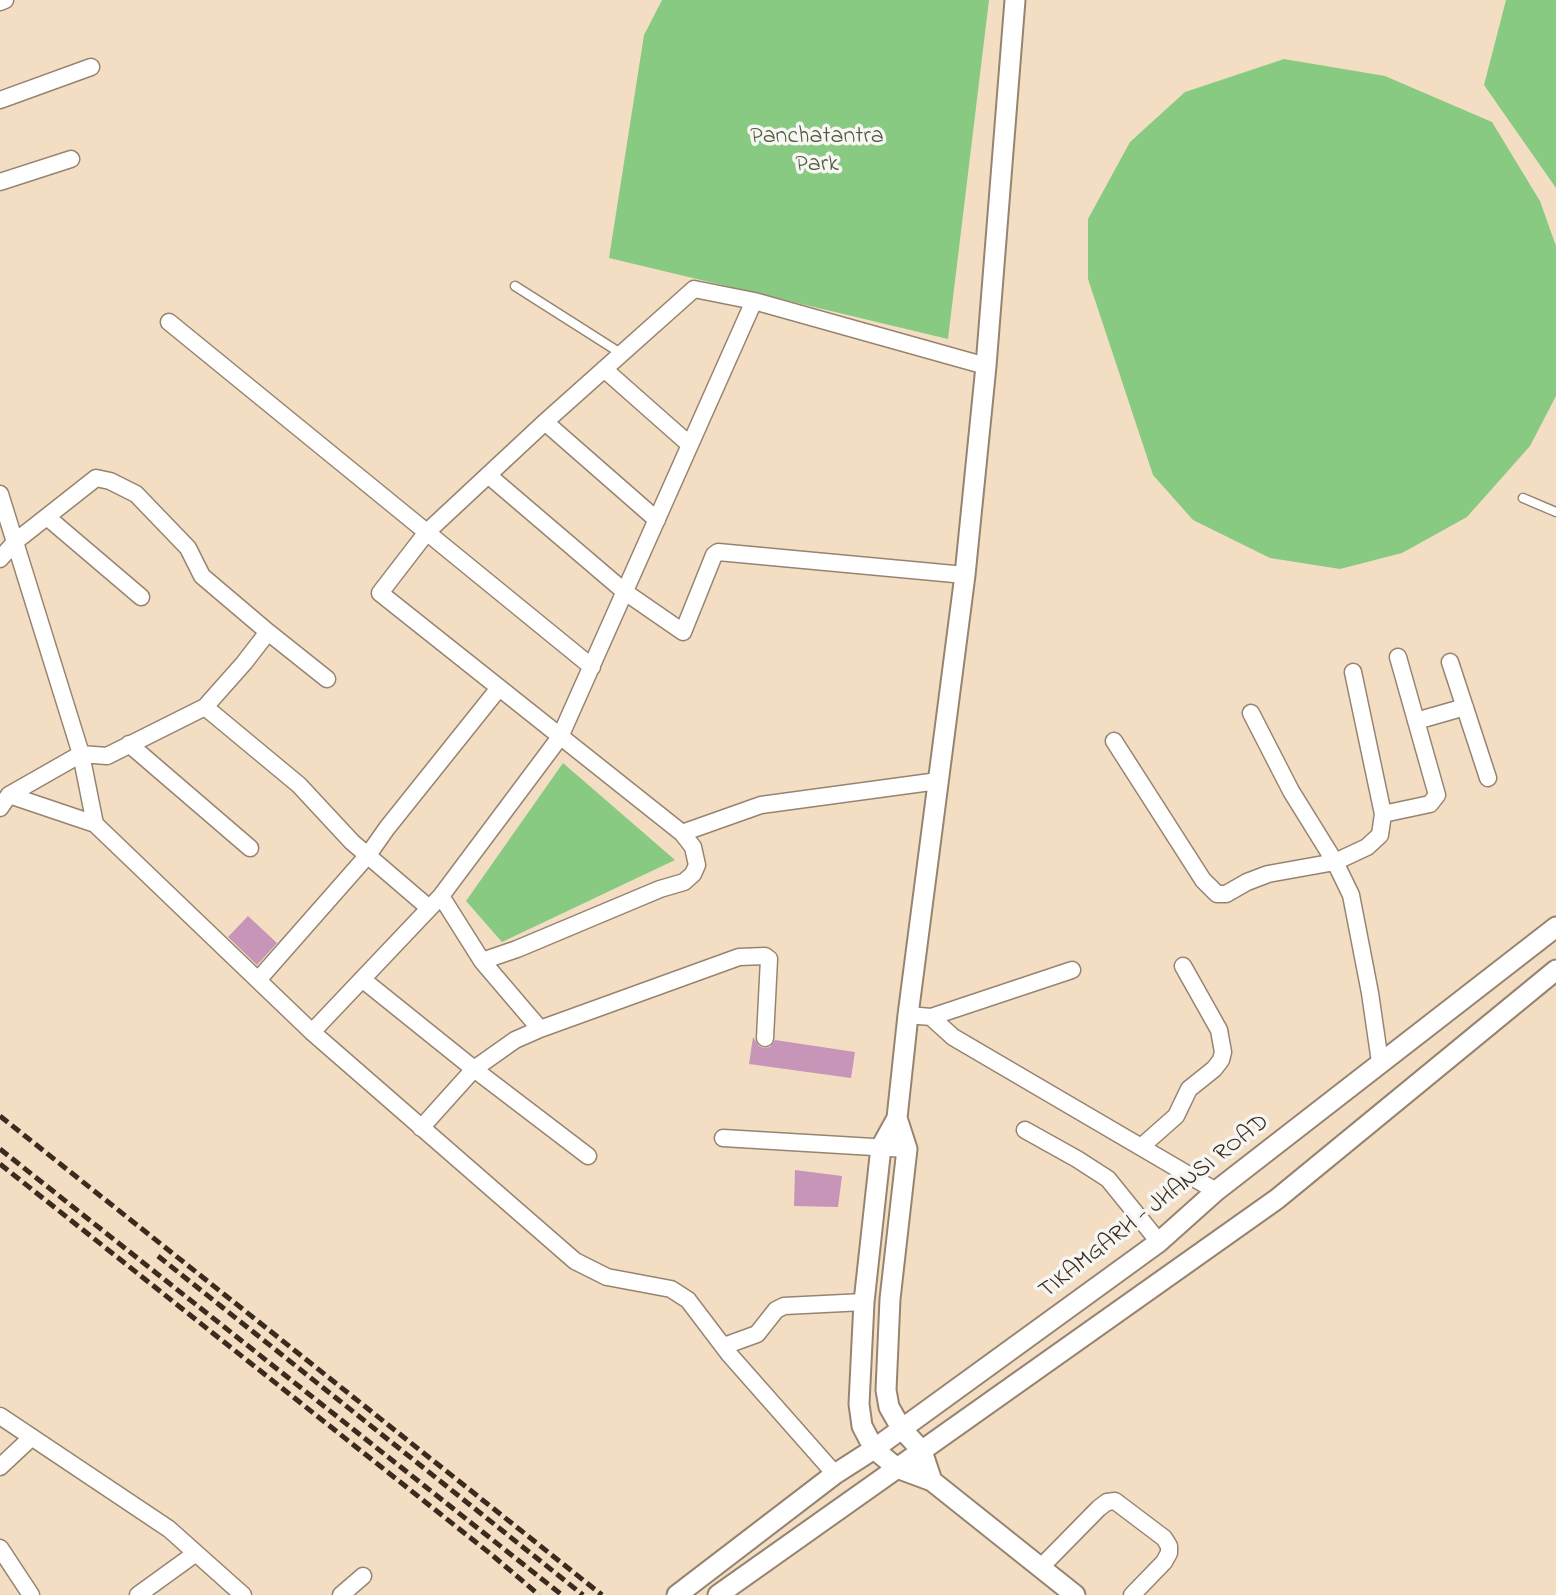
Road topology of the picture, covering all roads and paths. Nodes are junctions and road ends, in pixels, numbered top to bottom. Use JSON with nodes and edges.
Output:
{"nodes":[{"id":1,"x":5,"y":0,"type":"edge"},
{"id":2,"x":1015,"y":0,"type":"edge"},
{"id":3,"x":0,"y":2,"type":"edge"},
{"id":4,"x":91,"y":67,"type":"dead end"},
{"id":5,"x":0,"y":100,"type":"edge"},
{"id":6,"x":71,"y":159,"type":"dead end"},
{"id":7,"x":0,"y":182,"type":"edge"},
{"id":8,"x":515,"y":286,"type":"dead end"},
{"id":9,"x":754,"y":301,"type":"junction"},
{"id":10,"x":169,"y":322,"type":"dead end"},
{"id":11,"x":622,"y":354,"type":"junction"},
{"id":12,"x":986,"y":366,"type":"junction"},
{"id":13,"x":604,"y":369,"type":"junction"},
{"id":14,"x":545,"y":422,"type":"junction"},
{"id":15,"x":690,"y":445,"type":"junction"},
{"id":16,"x":488,"y":475,"type":"junction"},
{"id":17,"x":0,"y":494,"type":"edge"},
{"id":18,"x":1523,"y":498,"type":"dead end"},
{"id":19,"x":1556,"y":512,"type":"edge"},
{"id":20,"x":47,"y":517,"type":"junction"},
{"id":21,"x":657,"y":520,"type":"junction"},
{"id":22,"x":426,"y":532,"type":"junction"},
{"id":23,"x":16,"y":541,"type":"junction"},
{"id":24,"x":0,"y":559,"type":"edge"},
{"id":25,"x":965,"y":575,"type":"junction"},
{"id":26,"x":625,"y":592,"type":"junction"},
{"id":27,"x":141,"y":597,"type":"dead end"},
{"id":28,"x":268,"y":632,"type":"junction"},
{"id":29,"x":1398,"y":657,"type":"dead end"},
{"id":30,"x":1450,"y":662,"type":"dead end"},
{"id":31,"x":592,"y":667,"type":"junction"},
{"id":32,"x":1353,"y":672,"type":"dead end"},
{"id":33,"x":327,"y":679,"type":"dead end"},
{"id":34,"x":499,"y":688,"type":"junction"},
{"id":35,"x":205,"y":707,"type":"junction"},
{"id":36,"x":1465,"y":707,"type":"junction"},
{"id":37,"x":1251,"y":713,"type":"dead end"},
{"id":38,"x":1416,"y":721,"type":"junction"},
{"id":39,"x":560,"y":737,"type":"junction"},
{"id":40,"x":1114,"y":741,"type":"dead end"},
{"id":41,"x":130,"y":744,"type":"junction"},
{"id":42,"x":82,"y":754,"type":"junction"},
{"id":43,"x":1488,"y":778,"type":"dead end"},
{"id":44,"x":938,"y":781,"type":"junction"},
{"id":45,"x":4,"y":802,"type":"edge"},
{"id":46,"x":1384,"y":814,"type":"junction"},
{"id":47,"x":95,"y":824,"type":"junction"},
{"id":48,"x":682,"y":833,"type":"junction"},
{"id":49,"x":250,"y":848,"type":"dead end"},
{"id":50,"x":369,"y":855,"type":"junction"},
{"id":51,"x":1335,"y":862,"type":"junction"},
{"id":52,"x":435,"y":902,"type":"junction"},
{"id":53,"x":1556,"y":927,"type":"edge"},
{"id":54,"x":482,"y":961,"type":"junction"},
{"id":55,"x":1183,"y":966,"type":"dead end"},
{"id":56,"x":1072,"y":970,"type":"dead end"},
{"id":57,"x":1556,"y":970,"type":"edge"},
{"id":58,"x":362,"y":979,"type":"junction"},
{"id":59,"x":258,"y":980,"type":"junction"},
{"id":60,"x":908,"y":1016,"type":"junction"},
{"id":61,"x":931,"y":1017,"type":"junction"},
{"id":62,"x":540,"y":1029,"type":"junction"},
{"id":63,"x":312,"y":1032,"type":"junction"},
{"id":64,"x":765,"y":1038,"type":"dead end"},
{"id":65,"x":1380,"y":1062,"type":"junction"},
{"id":66,"x":474,"y":1069,"type":"junction"},
{"id":67,"x":897,"y":1118,"type":"junction"},
{"id":68,"x":421,"y":1128,"type":"junction"},
{"id":69,"x":1025,"y":1129,"type":"dead end"},
{"id":70,"x":723,"y":1138,"type":"dead end"},
{"id":71,"x":1142,"y":1146,"type":"junction"},
{"id":72,"x":881,"y":1147,"type":"junction"},
{"id":73,"x":906,"y":1149,"type":"junction"},
{"id":74,"x":588,"y":1156,"type":"dead end"},
{"id":75,"x":1216,"y":1191,"type":"junction"},
{"id":76,"x":1159,"y":1242,"type":"junction"},
{"id":77,"x":864,"y":1302,"type":"junction"},
{"id":78,"x":724,"y":1346,"type":"junction"},
{"id":79,"x":0,"y":1416,"type":"edge"},
{"id":80,"x":901,"y":1428,"type":"junction"},
{"id":81,"x":32,"y":1437,"type":"junction"},
{"id":82,"x":874,"y":1449,"type":"junction"},
{"id":83,"x":922,"y":1451,"type":"junction"},
{"id":84,"x":0,"y":1466,"type":"edge"},
{"id":85,"x":897,"y":1468,"type":"junction"},
{"id":86,"x":835,"y":1474,"type":"junction"},
{"id":87,"x":932,"y":1481,"type":"junction"},
{"id":88,"x":0,"y":1548,"type":"edge"},
{"id":89,"x":196,"y":1553,"type":"junction"},
{"id":90,"x":1041,"y":1567,"type":"junction"},
{"id":91,"x":363,"y":1576,"type":"dead end"},
{"id":92,"x":31,"y":1595,"type":"edge"},
{"id":93,"x":138,"y":1595,"type":"edge"},
{"id":94,"x":243,"y":1595,"type":"edge"},
{"id":95,"x":341,"y":1595,"type":"edge"},
{"id":96,"x":677,"y":1595,"type":"edge"},
{"id":97,"x":718,"y":1595,"type":"edge"},
{"id":98,"x":1075,"y":1595,"type":"edge"},
{"id":99,"x":1132,"y":1595,"type":"edge"}],
"edges":[{"from":1,"to":3,"type":"street"},
{"from":2,"to":12,"type":"street"},
{"from":4,"to":5,"type":"street"},
{"from":6,"to":7,"type":"street"},
{"from":8,"to":11,"type":"lane"},
{"from":9,"to":11,"type":"street"},
{"from":9,"to":12,"type":"street"},
{"from":9,"to":15,"type":"street"},
{"from":10,"to":22,"type":"street"},
{"from":11,"to":13,"type":"street"},
{"from":12,"to":25,"type":"street"},
{"from":13,"to":14,"type":"street"},
{"from":13,"to":15,"type":"street"},
{"from":14,"to":16,"type":"street"},
{"from":14,"to":21,"type":"street"},
{"from":15,"to":21,"type":"street"},
{"from":16,"to":22,"type":"street"},
{"from":16,"to":26,"type":"street"},
{"from":17,"to":23,"type":"street"},
{"from":18,"to":19,"type":"lane"},
{"from":20,"to":23,"type":"street"},
{"from":20,"to":27,"type":"street"},
{"from":20,"to":28,"type":"street"},
{"from":21,"to":26,"type":"street"},
{"from":22,"to":31,"type":"street"},
{"from":22,"to":34,"type":"street"},
{"from":23,"to":24,"type":"street"},
{"from":23,"to":42,"type":"street"},
{"from":25,"to":26,"type":"street"},
{"from":25,"to":44,"type":"street"},
{"from":26,"to":31,"type":"street"},
{"from":28,"to":33,"type":"street"},
{"from":28,"to":35,"type":"street"},
{"from":29,"to":38,"type":"street"},
{"from":30,"to":36,"type":"street"},
{"from":31,"to":39,"type":"street"},
{"from":32,"to":46,"type":"street"},
{"from":34,"to":39,"type":"street"},
{"from":34,"to":50,"type":"street"},
{"from":35,"to":41,"type":"street"},
{"from":35,"to":50,"type":"street"},
{"from":36,"to":38,"type":"street"},
{"from":36,"to":43,"type":"street"},
{"from":37,"to":51,"type":"street"},
{"from":38,"to":46,"type":"street"},
{"from":39,"to":48,"type":"street"},
{"from":39,"to":52,"type":"street"},
{"from":40,"to":51,"type":"street"},
{"from":41,"to":42,"type":"street"},
{"from":41,"to":49,"type":"street"},
{"from":42,"to":45,"type":"street"},
{"from":42,"to":47,"type":"street"},
{"from":44,"to":48,"type":"street"},
{"from":44,"to":60,"type":"street"},
{"from":45,"to":47,"type":"street"},
{"from":46,"to":51,"type":"street"},
{"from":47,"to":59,"type":"street"},
{"from":48,"to":54,"type":"street"},
{"from":50,"to":52,"type":"street"},
{"from":50,"to":59,"type":"street"},
{"from":51,"to":65,"type":"street"},
{"from":52,"to":54,"type":"street"},
{"from":52,"to":58,"type":"street"},
{"from":53,"to":65,"type":"street","name":"TIKAMGARH - JHANSI ROAD"},
{"from":54,"to":62,"type":"street"},
{"from":55,"to":71,"type":"street"},
{"from":56,"to":61,"type":"street"},
{"from":57,"to":83,"type":"street"},
{"from":58,"to":63,"type":"street"},
{"from":58,"to":66,"type":"street"},
{"from":59,"to":63,"type":"street"},
{"from":60,"to":61,"type":"street"},
{"from":60,"to":67,"type":"street"},
{"from":61,"to":71,"type":"street"},
{"from":62,"to":64,"type":"street"},
{"from":62,"to":66,"type":"street"},
{"from":63,"to":68,"type":"street"},
{"from":65,"to":75,"type":"street","name":"TIKAMGARH - JHANSI ROAD"},
{"from":66,"to":68,"type":"street"},
{"from":66,"to":74,"type":"street"},
{"from":67,"to":72,"type":"street"},
{"from":67,"to":73,"type":"street"},
{"from":68,"to":78,"type":"street"},
{"from":69,"to":76,"type":"street"},
{"from":70,"to":72,"type":"street"},
{"from":71,"to":75,"type":"street"},
{"from":72,"to":73,"type":"street"},
{"from":72,"to":77,"type":"street"},
{"from":73,"to":80,"type":"street"},
{"from":75,"to":76,"type":"street","name":"TIKAMGARH - JHANSI ROAD"},
{"from":76,"to":80,"type":"street","name":"TIKAMGARH - JHANSI ROAD"},
{"from":77,"to":78,"type":"street"},
{"from":77,"to":82,"type":"street"},
{"from":78,"to":86,"type":"street"},
{"from":79,"to":81,"type":"street"},
{"from":80,"to":82,"type":"street","name":"TIKAMGARH - JHANSI ROAD"},
{"from":80,"to":83,"type":"street"},
{"from":81,"to":84,"type":"street"},
{"from":81,"to":89,"type":"street"},
{"from":82,"to":85,"type":"street"},
{"from":82,"to":86,"type":"street","name":"TIKAMGARH - JHANSI ROAD"},
{"from":83,"to":85,"type":"street"},
{"from":83,"to":87,"type":"street"},
{"from":85,"to":87,"type":"street"},
{"from":85,"to":97,"type":"street"},
{"from":86,"to":96,"type":"street","name":"TIKAMGARH - JHANSI ROAD"},
{"from":87,"to":90,"type":"street"},
{"from":88,"to":92,"type":"street"},
{"from":89,"to":93,"type":"street"},
{"from":89,"to":94,"type":"street"},
{"from":90,"to":98,"type":"street"},
{"from":90,"to":99,"type":"street"},
{"from":91,"to":95,"type":"street"}]}
